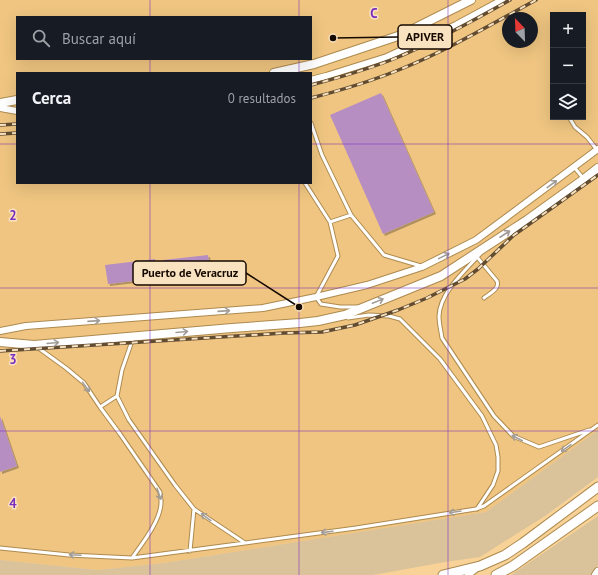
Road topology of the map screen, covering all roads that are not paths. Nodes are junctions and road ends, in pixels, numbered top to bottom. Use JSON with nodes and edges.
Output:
{"nodes":[{"id":1,"x":471,"y":0,"type":"edge"},
{"id":2,"x":502,"y":0,"type":"edge"},
{"id":3,"x":278,"y":72,"type":"edge"},
{"id":4,"x":312,"y":80,"type":"edge"},
{"id":5,"x":16,"y":100,"type":"edge"},
{"id":6,"x":0,"y":103,"type":"edge"},
{"id":7,"x":0,"y":108,"type":"edge"},
{"id":8,"x":16,"y":111,"type":"edge"},
{"id":9,"x":572,"y":120,"type":"edge"},
{"id":10,"x":312,"y":126,"type":"edge"},
{"id":11,"x":597,"y":149,"type":"edge"},
{"id":12,"x":574,"y":167,"type":"junction"},
{"id":13,"x":598,"y":168,"type":"edge"},
{"id":14,"x":584,"y":179,"type":"junction"},
{"id":15,"x":306,"y":184,"type":"edge"},
{"id":16,"x":351,"y":215,"type":"junction"},
{"id":17,"x":330,"y":222,"type":"junction"},
{"id":18,"x":487,"y":246,"type":"junction"},
{"id":19,"x":478,"y":257,"type":"junction"},
{"id":20,"x":422,"y":267,"type":"junction"},
{"id":21,"x":316,"y":297,"type":"junction"},
{"id":22,"x":484,"y":298,"type":"dead end"},
{"id":23,"x":364,"y":307,"type":"junction"},
{"id":24,"x":318,"y":321,"type":"junction"},
{"id":25,"x":0,"y":331,"type":"edge"},
{"id":26,"x":134,"y":336,"type":"junction"},
{"id":27,"x":0,"y":342,"type":"edge"},
{"id":28,"x":34,"y":345,"type":"junction"},
{"id":29,"x":117,"y":396,"type":"junction"},
{"id":30,"x":100,"y":407,"type":"junction"},
{"id":31,"x":598,"y":425,"type":"edge"},
{"id":32,"x":593,"y":429,"type":"junction"},
{"id":33,"x":598,"y":487,"type":"edge"},
{"id":34,"x":598,"y":506,"type":"edge"},
{"id":35,"x":194,"y":509,"type":"junction"},
{"id":36,"x":476,"y":509,"type":"junction"},
{"id":37,"x":245,"y":543,"type":"junction"},
{"id":38,"x":0,"y":548,"type":"edge"},
{"id":39,"x":190,"y":551,"type":"junction"},
{"id":40,"x":132,"y":558,"type":"junction"},
{"id":41,"x":480,"y":566,"type":"junction"},
{"id":42,"x":598,"y":572,"type":"edge"},
{"id":43,"x":443,"y":575,"type":"edge"},
{"id":44,"x":468,"y":575,"type":"edge"},
{"id":45,"x":496,"y":575,"type":"edge"},
{"id":46,"x":596,"y":575,"type":"edge"}],
"edges":[{"from":1,"to":3,"type":"street"},
{"from":2,"to":4,"type":"street"},
{"from":5,"to":6,"type":"street"},
{"from":7,"to":8,"type":"street"},
{"from":9,"to":11,"type":"lane"},
{"from":10,"to":16,"type":"lane"},
{"from":11,"to":12,"type":"street"},
{"from":12,"to":14,"type":"lane"},
{"from":20,"to":12,"type":"street","one_way":true},
{"from":13,"to":14,"type":"street"},
{"from":18,"to":14,"type":"street","one_way":true},
{"from":15,"to":17,"type":"lane"},
{"from":16,"to":17,"type":"lane"},
{"from":16,"to":20,"type":"lane"},
{"from":17,"to":21,"type":"lane"},
{"from":18,"to":19,"type":"lane"},
{"from":23,"to":18,"type":"street","one_way":true},
{"from":19,"to":22,"type":"lane"},
{"from":32,"to":19,"type":"lane","one_way":true},
{"from":20,"to":21,"type":"street"},
{"from":21,"to":23,"type":"lane"},
{"from":25,"to":21,"type":"street","one_way":true},
{"from":23,"to":24,"type":"street"},
{"from":26,"to":24,"type":"street","one_way":true},
{"from":24,"to":36,"type":"lane"},
{"from":28,"to":26,"type":"street","one_way":true},
{"from":26,"to":29,"type":"lane"},
{"from":27,"to":28,"type":"street"},
{"from":28,"to":30,"type":"lane","one_way":true},
{"from":29,"to":30,"type":"lane"},
{"from":29,"to":35,"type":"lane"},
{"from":30,"to":40,"type":"lane","one_way":true},
{"from":31,"to":32,"type":"lane"},
{"from":32,"to":36,"type":"lane","one_way":true},
{"from":33,"to":41,"type":"main road"},
{"from":34,"to":45,"type":"main road"},
{"from":37,"to":35,"type":"lane","one_way":true},
{"from":35,"to":39,"type":"lane"},
{"from":36,"to":37,"type":"lane","one_way":true},
{"from":37,"to":39,"type":"lane"},
{"from":40,"to":38,"type":"lane","one_way":true},
{"from":39,"to":40,"type":"lane"},
{"from":41,"to":43,"type":"main road"},
{"from":41,"to":44,"type":"street"},
{"from":42,"to":46,"type":"street"}]}
